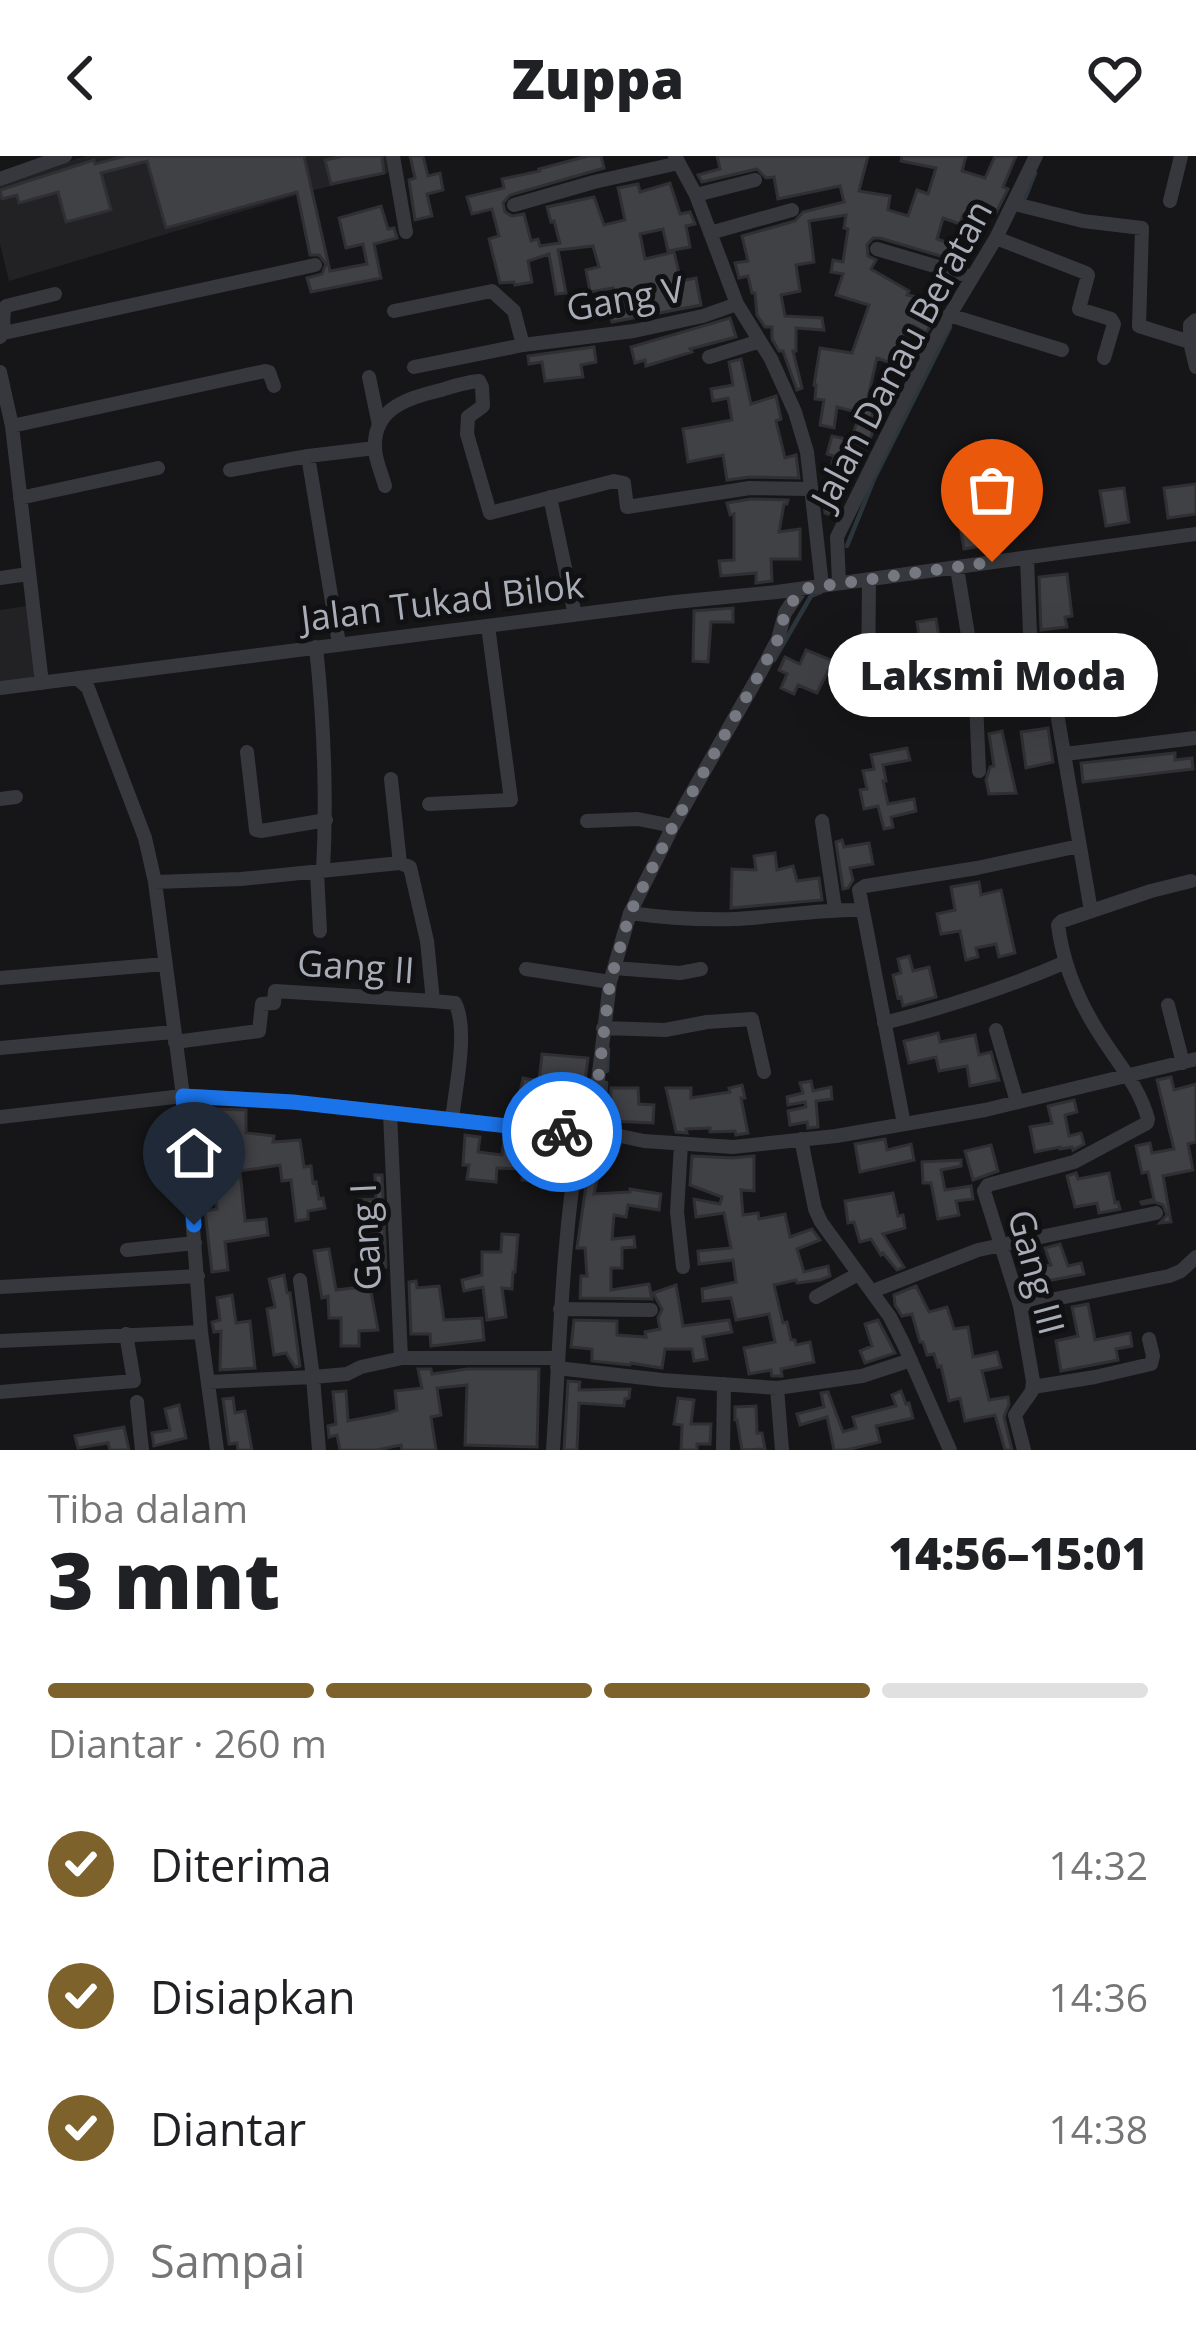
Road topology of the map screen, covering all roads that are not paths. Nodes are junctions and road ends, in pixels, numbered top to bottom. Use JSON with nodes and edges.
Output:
{"nodes":[{"id":1,"x":65,"y":156,"type":"edge"},
{"id":2,"x":393,"y":156,"type":"edge"},
{"id":3,"x":1036,"y":156,"type":"edge"},
{"id":4,"x":1181,"y":156,"type":"edge"},
{"id":5,"x":677,"y":160,"type":"edge"},
{"id":6,"x":25,"y":162,"type":"edge"},
{"id":7,"x":0,"y":179,"type":"edge"},
{"id":8,"x":755,"y":180,"type":"dead end"},
{"id":9,"x":696,"y":195,"type":"junction"},
{"id":10,"x":1170,"y":200,"type":"dead end"},
{"id":11,"x":1015,"y":204,"type":"junction"},
{"id":12,"x":514,"y":205,"type":"dead end"},
{"id":13,"x":792,"y":210,"type":"dead end"},
{"id":14,"x":406,"y":232,"type":"dead end"},
{"id":15,"x":710,"y":233,"type":"junction"},
{"id":16,"x":996,"y":238,"type":"junction"},
{"id":17,"x":877,"y":249,"type":"dead end"},
{"id":18,"x":315,"y":265,"type":"dead end"},
{"id":19,"x":972,"y":277,"type":"junction"},
{"id":20,"x":55,"y":293,"type":"dead end"},
{"id":21,"x":736,"y":304,"type":"junction"},
{"id":22,"x":394,"y":311,"type":"dead end"},
{"id":23,"x":949,"y":315,"type":"junction"},
{"id":24,"x":1196,"y":320,"type":"edge"},
{"id":25,"x":2,"y":335,"type":"edge"},
{"id":26,"x":760,"y":340,"type":"junction"},
{"id":27,"x":1190,"y":342,"type":"junction"},
{"id":28,"x":524,"y":345,"type":"junction"},
{"id":29,"x":1062,"y":350,"type":"dead end"},
{"id":30,"x":709,"y":358,"type":"dead end"},
{"id":31,"x":1104,"y":358,"type":"dead end"},
{"id":32,"x":414,"y":367,"type":"dead end"},
{"id":33,"x":1196,"y":367,"type":"edge"},
{"id":34,"x":0,"y":372,"type":"edge"},
{"id":35,"x":369,"y":377,"type":"dead end"},
{"id":36,"x":274,"y":386,"type":"dead end"},
{"id":37,"x":379,"y":425,"type":"junction"},
{"id":38,"x":12,"y":427,"type":"junction"},
{"id":39,"x":375,"y":448,"type":"junction"},
{"id":40,"x":308,"y":456,"type":"junction"},
{"id":41,"x":158,"y":467,"type":"dead end"},
{"id":42,"x":230,"y":470,"type":"dead end"},
{"id":43,"x":385,"y":485,"type":"dead end"},
{"id":44,"x":812,"y":489,"type":"junction"},
{"id":45,"x":550,"y":497,"type":"junction"},
{"id":46,"x":20,"y":498,"type":"junction"},
{"id":47,"x":1196,"y":534,"type":"edge"},
{"id":48,"x":1027,"y":558,"type":"junction"},
{"id":49,"x":836,"y":563,"type":"junction"},
{"id":50,"x":819,"y":566,"type":"junction"},
{"id":51,"x":957,"y":568,"type":"junction"},
{"id":52,"x":28,"y":574,"type":"junction"},
{"id":53,"x":0,"y":578,"type":"edge"},
{"id":54,"x":869,"y":579,"type":"junction"},
{"id":55,"x":838,"y":583,"type":"junction"},
{"id":56,"x":821,"y":585,"type":"junction"},
{"id":57,"x":801,"y":589,"type":"junction"},
{"id":58,"x":776,"y":592,"type":"junction"},
{"id":59,"x":785,"y":613,"type":"junction"},
{"id":60,"x":575,"y":615,"type":"junction"},
{"id":61,"x":488,"y":626,"type":"junction"},
{"id":62,"x":339,"y":644,"type":"junction"},
{"id":63,"x":316,"y":647,"type":"junction"},
{"id":64,"x":85,"y":681,"type":"junction"},
{"id":65,"x":47,"y":682,"type":"junction"},
{"id":66,"x":868,"y":685,"type":"dead end"},
{"id":67,"x":0,"y":688,"type":"edge"},
{"id":68,"x":1195,"y":738,"type":"edge"},
{"id":69,"x":247,"y":752,"type":"dead end"},
{"id":70,"x":1065,"y":754,"type":"junction"},
{"id":71,"x":979,"y":770,"type":"dead end"},
{"id":72,"x":391,"y":779,"type":"dead end"},
{"id":73,"x":429,"y":804,"type":"dead end"},
{"id":74,"x":326,"y":820,"type":"junction"},
{"id":75,"x":822,"y":820,"type":"dead end"},
{"id":76,"x":587,"y":821,"type":"dead end"},
{"id":77,"x":673,"y":826,"type":"junction"},
{"id":78,"x":1079,"y":845,"type":"junction"},
{"id":79,"x":400,"y":863,"type":"junction"},
{"id":80,"x":320,"y":872,"type":"junction"},
{"id":81,"x":1191,"y":881,"type":"dead end"},
{"id":82,"x":154,"y":882,"type":"junction"},
{"id":83,"x":836,"y":909,"type":"junction"},
{"id":84,"x":861,"y":910,"type":"junction"},
{"id":85,"x":1091,"y":911,"type":"junction"},
{"id":86,"x":630,"y":913,"type":"junction"},
{"id":87,"x":320,"y":932,"type":"dead end"},
{"id":88,"x":1066,"y":962,"type":"junction"},
{"id":89,"x":165,"y":964,"type":"junction"},
{"id":90,"x":526,"y":968,"type":"dead end"},
{"id":91,"x":701,"y":969,"type":"dead end"},
{"id":92,"x":612,"y":975,"type":"junction"},
{"id":93,"x":0,"y":978,"type":"edge"},
{"id":94,"x":433,"y":1001,"type":"junction"},
{"id":95,"x":1168,"y":1005,"type":"dead end"},
{"id":96,"x":884,"y":1023,"type":"junction"},
{"id":97,"x":603,"y":1028,"type":"junction"},
{"id":98,"x":996,"y":1030,"type":"dead end"},
{"id":99,"x":174,"y":1037,"type":"junction"},
{"id":100,"x":0,"y":1048,"type":"edge"},
{"id":101,"x":1189,"y":1061,"type":"edge"},
{"id":102,"x":764,"y":1072,"type":"dead end"},
{"id":103,"x":1129,"y":1076,"type":"junction"},
{"id":104,"x":183,"y":1096,"type":"junction"},
{"id":105,"x":1017,"y":1102,"type":"junction"},
{"id":106,"x":390,"y":1113,"type":"junction"},
{"id":107,"x":0,"y":1117,"type":"edge"},
{"id":108,"x":452,"y":1120,"type":"junction"},
{"id":109,"x":904,"y":1124,"type":"junction"},
{"id":110,"x":586,"y":1132,"type":"junction"},
{"id":111,"x":801,"y":1139,"type":"junction"},
{"id":112,"x":681,"y":1144,"type":"junction"},
{"id":113,"x":1156,"y":1213,"type":"dead end"},
{"id":114,"x":195,"y":1243,"type":"junction"},
{"id":115,"x":1000,"y":1245,"type":"junction"},
{"id":116,"x":127,"y":1250,"type":"dead end"},
{"id":117,"x":1196,"y":1257,"type":"edge"},
{"id":118,"x":682,"y":1268,"type":"dead end"},
{"id":119,"x":858,"y":1274,"type":"junction"},
{"id":120,"x":198,"y":1276,"type":"junction"},
{"id":121,"x":300,"y":1280,"type":"dead end"},
{"id":122,"x":0,"y":1287,"type":"edge"},
{"id":123,"x":873,"y":1291,"type":"junction"},
{"id":124,"x":817,"y":1297,"type":"dead end"},
{"id":125,"x":1020,"y":1306,"type":"junction"},
{"id":126,"x":560,"y":1309,"type":"junction"},
{"id":127,"x":651,"y":1310,"type":"dead end"},
{"id":128,"x":201,"y":1332,"type":"junction"},
{"id":129,"x":127,"y":1334,"type":"junction"},
{"id":130,"x":1148,"y":1340,"type":"dead end"},
{"id":131,"x":0,"y":1341,"type":"edge"},
{"id":132,"x":401,"y":1358,"type":"junction"},
{"id":133,"x":911,"y":1360,"type":"junction"},
{"id":134,"x":557,"y":1363,"type":"junction"},
{"id":135,"x":313,"y":1377,"type":"junction"},
{"id":136,"x":208,"y":1382,"type":"junction"},
{"id":137,"x":724,"y":1384,"type":"junction"},
{"id":138,"x":1033,"y":1387,"type":"junction"},
{"id":139,"x":777,"y":1388,"type":"junction"},
{"id":140,"x":0,"y":1393,"type":"edge"},
{"id":141,"x":137,"y":1402,"type":"dead end"},
{"id":142,"x":142,"y":1449,"type":"edge"},
{"id":143,"x":126,"y":1450,"type":"edge"},
{"id":144,"x":217,"y":1450,"type":"edge"},
{"id":145,"x":320,"y":1450,"type":"edge"},
{"id":146,"x":553,"y":1450,"type":"edge"},
{"id":147,"x":723,"y":1450,"type":"edge"},
{"id":148,"x":782,"y":1450,"type":"edge"},
{"id":149,"x":950,"y":1450,"type":"edge"},
{"id":150,"x":1024,"y":1450,"type":"edge"}],
"edges":[{"from":1,"to":6,"type":"street"},
{"from":2,"to":14,"type":"street"},
{"from":3,"to":11,"type":"street","name":"Jalan Danau Beratan"},
{"from":4,"to":10,"type":"street"},
{"from":5,"to":9,"type":"street"},
{"from":5,"to":12,"type":"street"},
{"from":6,"to":7,"type":"street"},
{"from":8,"to":9,"type":"street"},
{"from":9,"to":15,"type":"street"},
{"from":11,"to":16,"type":"street","name":"Jalan Danau Beratan"},
{"from":11,"to":27,"type":"street"},
{"from":13,"to":15,"type":"street"},
{"from":15,"to":21,"type":"street"},
{"from":16,"to":19,"type":"street","name":"Jalan Danau Beratan"},
{"from":16,"to":31,"type":"street"},
{"from":17,"to":19,"type":"street"},
{"from":18,"to":25,"type":"street"},
{"from":19,"to":23,"type":"street","name":"Jalan Danau Beratan"},
{"from":20,"to":25,"type":"street"},
{"from":21,"to":26,"type":"street"},
{"from":21,"to":28,"type":"street","name":"Gang V"},
{"from":22,"to":28,"type":"street","name":"Gang V"},
{"from":23,"to":29,"type":"street"},
{"from":23,"to":49,"type":"street","name":"Jalan Danau Beratan"},
{"from":24,"to":27,"type":"street"},
{"from":26,"to":30,"type":"street"},
{"from":26,"to":44,"type":"street"},
{"from":27,"to":33,"type":"street"},
{"from":28,"to":32,"type":"street","name":"Gang V"},
{"from":34,"to":38,"type":"street"},
{"from":35,"to":37,"type":"street"},
{"from":36,"to":38,"type":"street"},
{"from":37,"to":39,"type":"street"},
{"from":37,"to":45,"type":"street"},
{"from":38,"to":46,"type":"street"},
{"from":39,"to":40,"type":"street"},
{"from":39,"to":43,"type":"street"},
{"from":40,"to":42,"type":"street"},
{"from":40,"to":62,"type":"street"},
{"from":41,"to":46,"type":"street"},
{"from":44,"to":45,"type":"street"},
{"from":44,"to":50,"type":"street"},
{"from":45,"to":60,"type":"street"},
{"from":46,"to":52,"type":"street"},
{"from":47,"to":48,"type":"street","name":"Jalan Tukad Bilok"},
{"from":48,"to":51,"type":"street","name":"Jalan Tukad Bilok"},
{"from":48,"to":70,"type":"street"},
{"from":49,"to":50,"type":"street"},
{"from":49,"to":55,"type":"street","name":"Jalan Danau Beratan"},
{"from":50,"to":56,"type":"street"},
{"from":51,"to":54,"type":"street","name":"Jalan Tukad Bilok"},
{"from":51,"to":71,"type":"street"},
{"from":52,"to":53,"type":"street"},
{"from":52,"to":65,"type":"street"},
{"from":54,"to":55,"type":"street","name":"Jalan Tukad Bilok"},
{"from":54,"to":66,"type":"street"},
{"from":55,"to":56,"type":"street","name":"Jalan Tukad Bilok"},
{"from":56,"to":57,"type":"street","name":"Jalan Tukad Bilok"},
{"from":57,"to":58,"type":"street","name":"Jalan Tukad Bilok"},
{"from":57,"to":59,"type":"street"},
{"from":58,"to":59,"type":"street"},
{"from":58,"to":60,"type":"street","name":"Jalan Tukad Bilok"},
{"from":59,"to":77,"type":"street"},
{"from":60,"to":61,"type":"street","name":"Jalan Tukad Bilok"},
{"from":61,"to":62,"type":"street","name":"Jalan Tukad Bilok"},
{"from":61,"to":73,"type":"street"},
{"from":62,"to":63,"type":"street","name":"Jalan Tukad Bilok"},
{"from":63,"to":64,"type":"street","name":"Jalan Tukad Bilok"},
{"from":63,"to":74,"type":"street"},
{"from":64,"to":65,"type":"street","name":"Jalan Tukad Bilok"},
{"from":64,"to":82,"type":"street"},
{"from":65,"to":67,"type":"street","name":"Jalan Tukad Bilok"},
{"from":68,"to":70,"type":"street"},
{"from":69,"to":74,"type":"street"},
{"from":70,"to":78,"type":"street"},
{"from":72,"to":79,"type":"street"},
{"from":74,"to":80,"type":"street"},
{"from":75,"to":83,"type":"street"},
{"from":76,"to":77,"type":"street"},
{"from":77,"to":86,"type":"street"},
{"from":78,"to":84,"type":"street"},
{"from":78,"to":85,"type":"street"},
{"from":79,"to":80,"type":"street"},
{"from":79,"to":94,"type":"street"},
{"from":80,"to":82,"type":"street"},
{"from":80,"to":87,"type":"street"},
{"from":81,"to":85,"type":"street"},
{"from":82,"to":89,"type":"street"},
{"from":83,"to":84,"type":"street"},
{"from":83,"to":86,"type":"street"},
{"from":84,"to":96,"type":"street"},
{"from":85,"to":88,"type":"street"},
{"from":86,"to":92,"type":"street"},
{"from":88,"to":96,"type":"street"},
{"from":88,"to":103,"type":"street"},
{"from":89,"to":93,"type":"street"},
{"from":89,"to":99,"type":"street"},
{"from":90,"to":92,"type":"street"},
{"from":91,"to":92,"type":"street"},
{"from":92,"to":97,"type":"street"},
{"from":94,"to":99,"type":"street","name":"Gang II"},
{"from":94,"to":108,"type":"street"},
{"from":95,"to":101,"type":"street"},
{"from":96,"to":109,"type":"street"},
{"from":97,"to":102,"type":"street"},
{"from":97,"to":110,"type":"street"},
{"from":98,"to":105,"type":"street"},
{"from":99,"to":100,"type":"street"},
{"from":99,"to":104,"type":"street"},
{"from":101,"to":103,"type":"street"},
{"from":103,"to":105,"type":"street"},
{"from":103,"to":115,"type":"street","name":"Gang III"},
{"from":104,"to":106,"type":"street"},
{"from":104,"to":107,"type":"street"},
{"from":104,"to":114,"type":"street"},
{"from":105,"to":109,"type":"street"},
{"from":106,"to":108,"type":"street"},
{"from":106,"to":132,"type":"street","name":"Gang I"},
{"from":108,"to":110,"type":"street"},
{"from":109,"to":111,"type":"street"},
{"from":110,"to":112,"type":"street"},
{"from":110,"to":126,"type":"street"},
{"from":111,"to":112,"type":"street"},
{"from":111,"to":119,"type":"street"},
{"from":112,"to":118,"type":"street"},
{"from":113,"to":115,"type":"street"},
{"from":114,"to":116,"type":"street"},
{"from":114,"to":120,"type":"street"},
{"from":115,"to":123,"type":"street"},
{"from":115,"to":125,"type":"street","name":"Gang III"},
{"from":117,"to":125,"type":"street"},
{"from":119,"to":123,"type":"street"},
{"from":119,"to":124,"type":"street"},
{"from":120,"to":122,"type":"street"},
{"from":120,"to":128,"type":"street"},
{"from":121,"to":135,"type":"street"},
{"from":123,"to":133,"type":"street"},
{"from":125,"to":138,"type":"street","name":"Gang III"},
{"from":126,"to":127,"type":"street"},
{"from":126,"to":134,"type":"street"},
{"from":128,"to":129,"type":"street"},
{"from":128,"to":136,"type":"street"},
{"from":129,"to":131,"type":"street"},
{"from":129,"to":140,"type":"street"},
{"from":130,"to":138,"type":"street"},
{"from":132,"to":134,"type":"street"},
{"from":132,"to":135,"type":"street"},
{"from":133,"to":139,"type":"street"},
{"from":133,"to":149,"type":"street"},
{"from":134,"to":137,"type":"street"},
{"from":134,"to":146,"type":"street"},
{"from":135,"to":136,"type":"street"},
{"from":135,"to":145,"type":"street"},
{"from":136,"to":144,"type":"street"},
{"from":137,"to":139,"type":"street"},
{"from":137,"to":147,"type":"street"},
{"from":138,"to":150,"type":"street","name":"Gang III"},
{"from":139,"to":148,"type":"street"},
{"from":141,"to":142,"type":"street"},
{"from":142,"to":143,"type":"street"}]}
